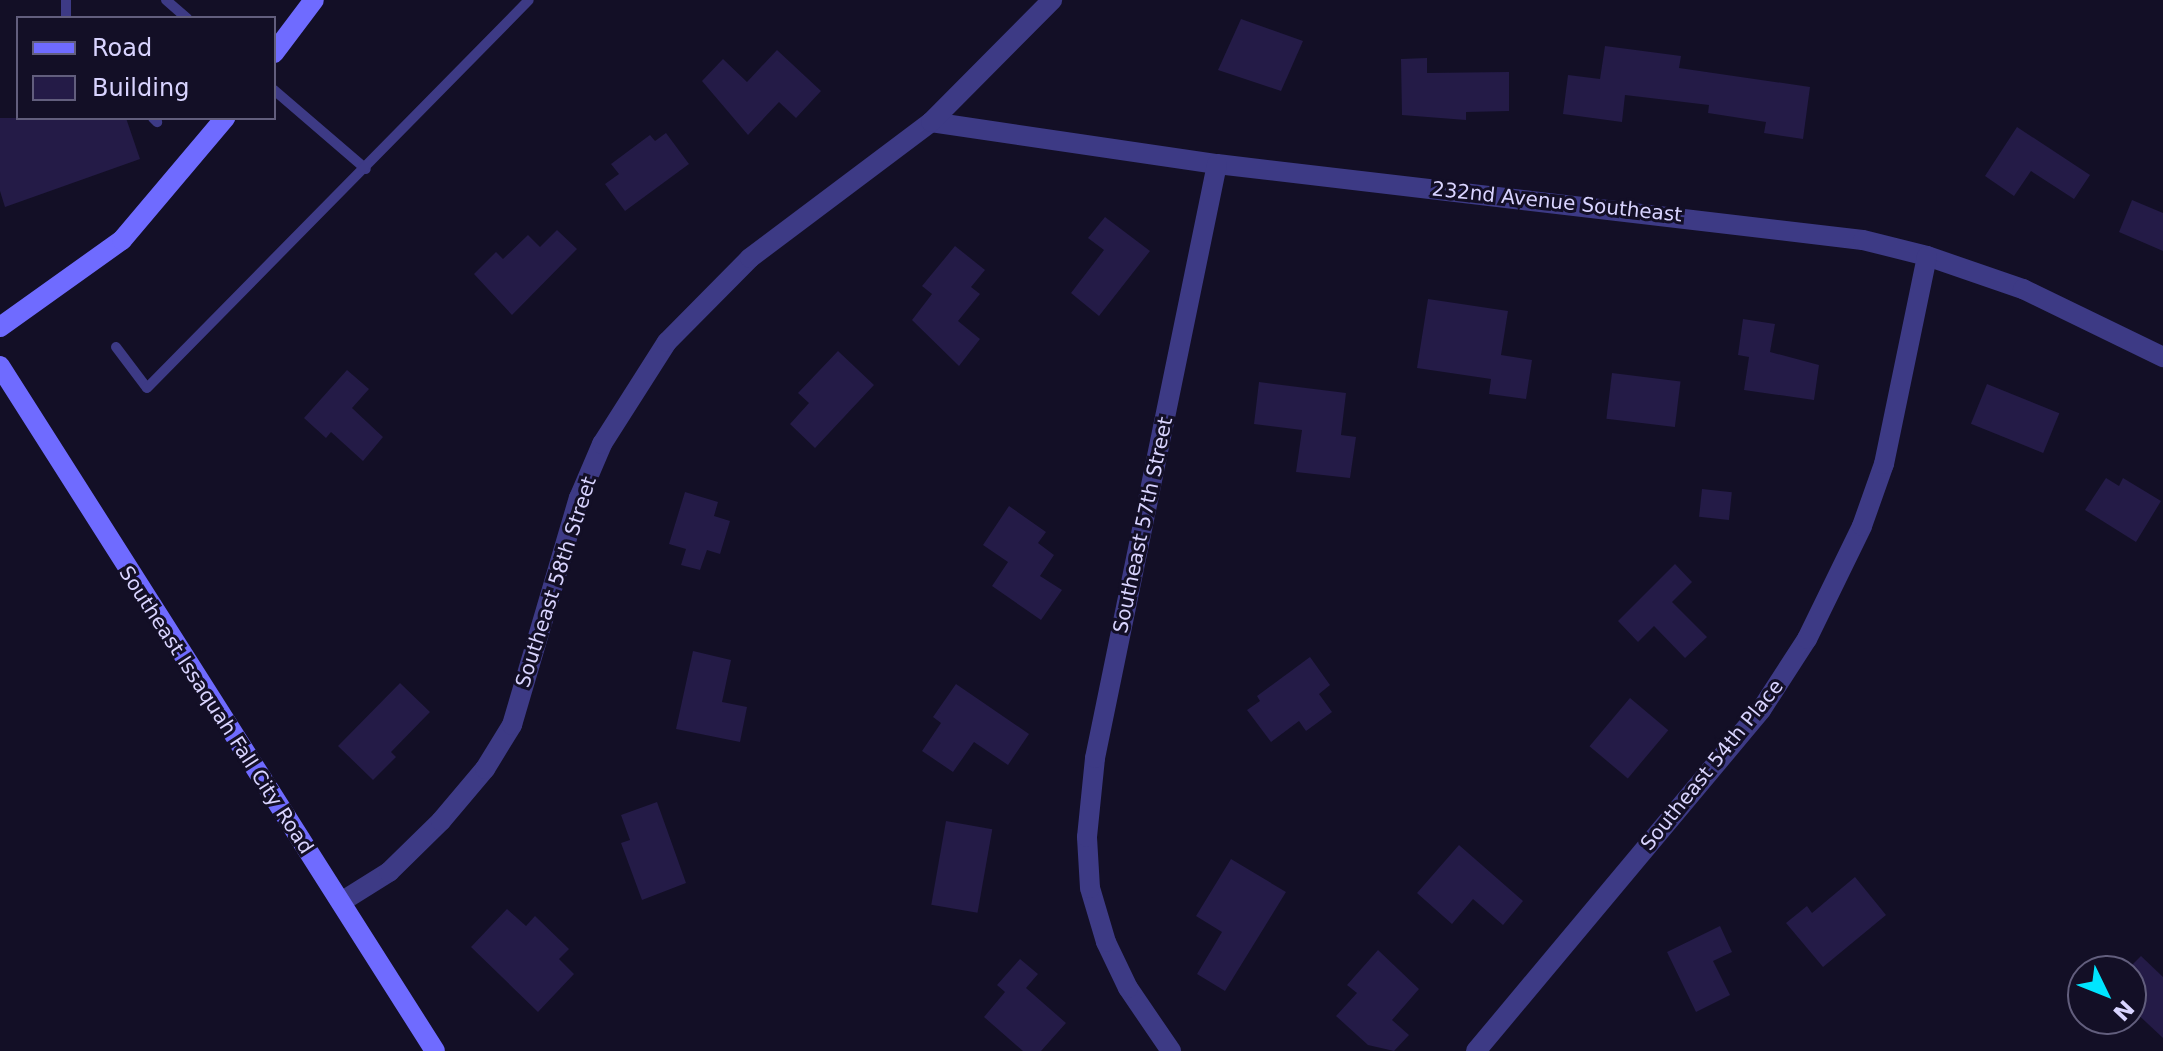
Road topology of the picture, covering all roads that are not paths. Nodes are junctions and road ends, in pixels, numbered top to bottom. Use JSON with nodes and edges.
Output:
{"nodes":[{"id":1,"x":166,"y":0,"type":"edge"},
{"id":2,"x":314,"y":0,"type":"edge"},
{"id":3,"x":529,"y":0,"type":"edge"},
{"id":4,"x":1052,"y":0,"type":"edge"},
{"id":5,"x":185,"y":16,"type":"edge"},
{"id":6,"x":276,"y":50,"type":"edge"},
{"id":7,"x":276,"y":92,"type":"edge"},
{"id":8,"x":223,"y":120,"type":"edge"},
{"id":9,"x":931,"y":122,"type":"junction"},
{"id":10,"x":1217,"y":164,"type":"junction"},
{"id":11,"x":366,"y":169,"type":"junction"},
{"id":12,"x":1927,"y":256,"type":"junction"},
{"id":13,"x":0,"y":327,"type":"edge"},
{"id":14,"x":116,"y":347,"type":"dead end"},
{"id":15,"x":2163,"y":357,"type":"edge"},
{"id":16,"x":0,"y":366,"type":"edge"},
{"id":17,"x":341,"y":902,"type":"junction"},
{"id":18,"x":435,"y":1051,"type":"edge"},
{"id":19,"x":1171,"y":1051,"type":"edge"},
{"id":20,"x":1476,"y":1051,"type":"edge"}],
"edges":[{"from":1,"to":5,"type":"lane"},
{"from":2,"to":6,"type":"main road"},
{"from":3,"to":11,"type":"lane"},
{"from":4,"to":9,"type":"street","name":"Southeast 58th Street"},
{"from":7,"to":11,"type":"lane"},
{"from":8,"to":13,"type":"main road"},
{"from":9,"to":10,"type":"street","name":"232nd Avenue Southeast"},
{"from":9,"to":17,"type":"street","name":"Southeast 58th Street"},
{"from":10,"to":12,"type":"street","name":"232nd Avenue Southeast"},
{"from":10,"to":19,"type":"street","name":"Southeast 57th Street"},
{"from":11,"to":14,"type":"lane"},
{"from":12,"to":15,"type":"street","name":"232nd Avenue Southeast"},
{"from":12,"to":20,"type":"street","name":"Southeast 54th Place"},
{"from":16,"to":17,"type":"main road","name":"Southeast Issaquah Fall City Road"},
{"from":17,"to":18,"type":"main road","name":"Southeast Issaquah Fall City Road"}]}
